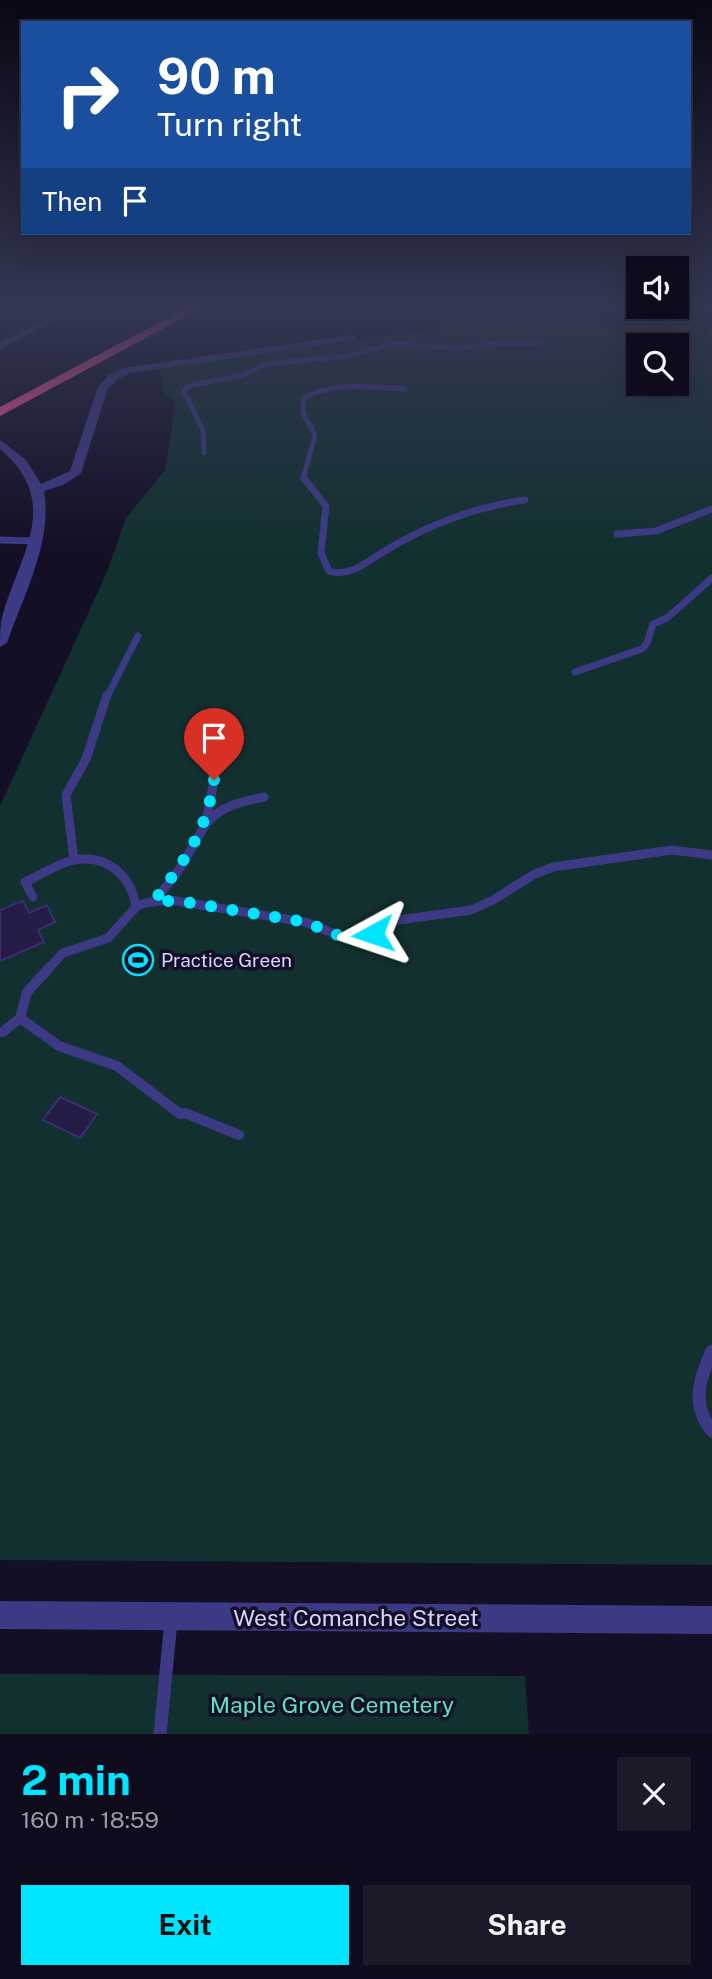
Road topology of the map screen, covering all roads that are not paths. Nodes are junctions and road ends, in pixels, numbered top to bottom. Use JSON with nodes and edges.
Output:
{"nodes":[{"id":1,"x":49,"y":386,"type":"edge"},
{"id":2,"x":104,"y":386,"type":"edge"},
{"id":3,"x":189,"y":386,"type":"edge"},
{"id":4,"x":404,"y":389,"type":"dead end"},
{"id":5,"x":0,"y":412,"type":"edge"},
{"id":6,"x":0,"y":443,"type":"edge"},
{"id":7,"x":204,"y":453,"type":"dead end"},
{"id":8,"x":38,"y":489,"type":"junction"},
{"id":9,"x":525,"y":500,"type":"dead end"},
{"id":10,"x":712,"y":509,"type":"edge"},
{"id":11,"x":617,"y":534,"type":"dead end"},
{"id":12,"x":0,"y":540,"type":"edge"},
{"id":13,"x":35,"y":541,"type":"junction"},
{"id":14,"x":712,"y":578,"type":"edge"},
{"id":15,"x":138,"y":636,"type":"dead end"},
{"id":16,"x":0,"y":643,"type":"edge"},
{"id":17,"x":575,"y":672,"type":"dead end"},
{"id":18,"x":214,"y":780,"type":"dead end"},
{"id":19,"x":264,"y":796,"type":"dead end"},
{"id":20,"x":206,"y":819,"type":"junction"},
{"id":21,"x":712,"y":855,"type":"edge"},
{"id":22,"x":74,"y":860,"type":"junction"},
{"id":23,"x":33,"y":897,"type":"dead end"},
{"id":24,"x":154,"y":901,"type":"junction"},
{"id":25,"x":136,"y":907,"type":"junction"},
{"id":26,"x":20,"y":1018,"type":"junction"},
{"id":27,"x":3,"y":1032,"type":"dead end"},
{"id":28,"x":239,"y":1135,"type":"dead end"},
{"id":29,"x":712,"y":1351,"type":"edge"},
{"id":30,"x":712,"y":1431,"type":"edge"},
{"id":31,"x":0,"y":1615,"type":"edge"},
{"id":32,"x":172,"y":1616,"type":"junction"},
{"id":33,"x":712,"y":1620,"type":"edge"},
{"id":34,"x":160,"y":1734,"type":"edge"}],
"edges":[{"from":1,"to":5,"type":"highway"},
{"from":2,"to":8,"type":"street"},
{"from":3,"to":7,"type":"lane"},
{"from":4,"to":9,"type":"lane"},
{"from":6,"to":8,"type":"street"},
{"from":8,"to":13,"type":"street"},
{"from":10,"to":11,"type":"lane"},
{"from":12,"to":13,"type":"lane"},
{"from":13,"to":16,"type":"street"},
{"from":14,"to":17,"type":"lane"},
{"from":15,"to":22,"type":"lane"},
{"from":18,"to":20,"type":"lane"},
{"from":19,"to":20,"type":"lane"},
{"from":20,"to":24,"type":"lane"},
{"from":21,"to":24,"type":"lane"},
{"from":22,"to":23,"type":"lane"},
{"from":22,"to":25,"type":"lane"},
{"from":24,"to":25,"type":"lane"},
{"from":25,"to":26,"type":"lane"},
{"from":26,"to":27,"type":"lane"},
{"from":26,"to":28,"type":"lane"},
{"from":29,"to":30,"type":"lane"},
{"from":31,"to":32,"type":"street","name":"West Comanche Street"},
{"from":32,"to":33,"type":"street","name":"West Comanche Street"},
{"from":32,"to":34,"type":"lane"}]}
